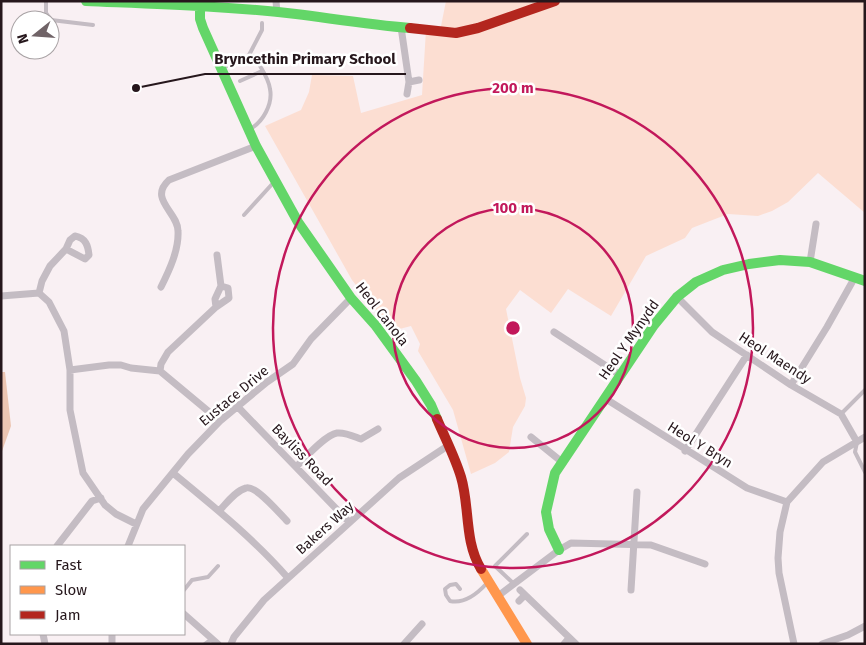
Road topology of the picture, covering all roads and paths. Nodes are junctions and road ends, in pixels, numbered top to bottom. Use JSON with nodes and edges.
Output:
{"nodes":[{"id":1,"x":46,"y":1,"type":"edge"},
{"id":2,"x":86,"y":1,"type":"edge"},
{"id":3,"x":276,"y":1,"type":"edge"},
{"id":4,"x":555,"y":1,"type":"edge"},
{"id":5,"x":115,"y":2,"type":"edge"},
{"id":6,"x":182,"y":3,"type":"edge"},
{"id":7,"x":200,"y":6,"type":"junction"},
{"id":8,"x":243,"y":6,"type":"edge"},
{"id":9,"x":277,"y":13,"type":"junction"},
{"id":10,"x":262,"y":23,"type":"dead end"},
{"id":11,"x":94,"y":24,"type":"dead end"},
{"id":12,"x":401,"y":28,"type":"junction"},
{"id":13,"x":248,"y":57,"type":"junction"},
{"id":14,"x":222,"y":68,"type":"junction"},
{"id":15,"x":262,"y":71,"type":"junction"},
{"id":16,"x":419,"y":80,"type":"dead end"},
{"id":17,"x":240,"y":81,"type":"dead end"},
{"id":18,"x":409,"y":82,"type":"junction"},
{"id":19,"x":408,"y":94,"type":"dead end"},
{"id":20,"x":249,"y":130,"type":"junction"},
{"id":21,"x":256,"y":146,"type":"junction"},
{"id":22,"x":275,"y":181,"type":"junction"},
{"id":23,"x":244,"y":215,"type":"dead end"},
{"id":24,"x":816,"y":224,"type":"dead end"},
{"id":25,"x":66,"y":249,"type":"dead end"},
{"id":26,"x":217,"y":254,"type":"dead end"},
{"id":27,"x":810,"y":262,"type":"junction"},
{"id":28,"x":860,"y":279,"type":"edge"},
{"id":29,"x":221,"y":286,"type":"junction"},
{"id":30,"x":161,"y":287,"type":"dead end"},
{"id":31,"x":39,"y":293,"type":"junction"},
{"id":32,"x":1,"y":296,"type":"edge"},
{"id":33,"x":677,"y":297,"type":"junction"},
{"id":34,"x":350,"y":298,"type":"junction"},
{"id":35,"x":216,"y":307,"type":"junction"},
{"id":36,"x":554,"y":332,"type":"dead end"},
{"id":37,"x":747,"y":355,"type":"junction"},
{"id":38,"x":70,"y":370,"type":"junction"},
{"id":39,"x":160,"y":372,"type":"junction"},
{"id":40,"x":620,"y":375,"type":"junction"},
{"id":41,"x":791,"y":385,"type":"junction"},
{"id":42,"x":865,"y":390,"type":"edge"},
{"id":43,"x":606,"y":399,"type":"junction"},
{"id":44,"x":237,"y":406,"type":"junction"},
{"id":45,"x":841,"y":414,"type":"junction"},
{"id":46,"x":220,"y":420,"type":"junction"},
{"id":47,"x":378,"y":429,"type":"dead end"},
{"id":48,"x":531,"y":437,"type":"dead end"},
{"id":49,"x":865,"y":437,"type":"edge"},
{"id":50,"x":857,"y":442,"type":"junction"},
{"id":51,"x":449,"y":445,"type":"junction"},
{"id":52,"x":685,"y":451,"type":"junction"},
{"id":53,"x":562,"y":462,"type":"junction"},
{"id":54,"x":296,"y":467,"type":"junction"},
{"id":55,"x":173,"y":472,"type":"junction"},
{"id":56,"x":865,"y":472,"type":"edge"},
{"id":57,"x":637,"y":492,"type":"dead end"},
{"id":58,"x":101,"y":498,"type":"junction"},
{"id":59,"x":787,"y":502,"type":"junction"},
{"id":60,"x":219,"y":511,"type":"junction"},
{"id":61,"x":287,"y":521,"type":"dead end"},
{"id":62,"x":349,"y":522,"type":"junction"},
{"id":63,"x":136,"y":524,"type":"junction"},
{"id":64,"x":527,"y":534,"type":"dead end"},
{"id":65,"x":633,"y":544,"type":"junction"},
{"id":66,"x":58,"y":545,"type":"edge"},
{"id":67,"x":128,"y":545,"type":"edge"},
{"id":68,"x":559,"y":550,"type":"junction"},
{"id":69,"x":218,"y":566,"type":"dead end"},
{"id":70,"x":697,"y":570,"type":"dead end"},
{"id":71,"x":288,"y":578,"type":"junction"},
{"id":72,"x":488,"y":582,"type":"junction"},
{"id":73,"x":513,"y":583,"type":"junction"},
{"id":74,"x":185,"y":589,"type":"edge"},
{"id":75,"x":460,"y":589,"type":"dead end"},
{"id":76,"x":632,"y":590,"type":"dead end"},
{"id":77,"x":498,"y":596,"type":"junction"},
{"id":78,"x":519,"y":602,"type":"dead end"},
{"id":79,"x":185,"y":615,"type":"edge"},
{"id":80,"x":422,"y":624,"type":"dead end"},
{"id":81,"x":865,"y":626,"type":"edge"},
{"id":82,"x":212,"y":638,"type":"junction"},
{"id":83,"x":567,"y":641,"type":"edge"},
{"id":84,"x":205,"y":644,"type":"edge"},
{"id":85,"x":218,"y":644,"type":"edge"},
{"id":86,"x":231,"y":644,"type":"edge"},
{"id":87,"x":404,"y":644,"type":"edge"},
{"id":88,"x":527,"y":644,"type":"edge"},
{"id":89,"x":576,"y":644,"type":"edge"},
{"id":90,"x":794,"y":644,"type":"edge"},
{"id":91,"x":822,"y":644,"type":"edge"}],
"edges":[{"from":1,"to":11,"type":"lane"},
{"from":2,"to":5,"type":"street"},
{"from":3,"to":9,"type":"street"},
{"from":4,"to":12,"type":"street"},
{"from":5,"to":6,"type":"street"},
{"from":6,"to":7,"type":"street"},
{"from":7,"to":8,"type":"street"},
{"from":7,"to":14,"type":"street","name":"Heol Canola"},
{"from":8,"to":9,"type":"street"},
{"from":9,"to":12,"type":"street"},
{"from":10,"to":13,"type":"lane"},
{"from":12,"to":18,"type":"street"},
{"from":13,"to":14,"type":"lane"},
{"from":13,"to":15,"type":"lane"},
{"from":14,"to":20,"type":"street","name":"Heol Canola"},
{"from":15,"to":17,"type":"lane"},
{"from":15,"to":20,"type":"lane"},
{"from":16,"to":18,"type":"street"},
{"from":18,"to":19,"type":"street"},
{"from":20,"to":21,"type":"street","name":"Heol Canola"},
{"from":21,"to":22,"type":"street","name":"Heol Canola"},
{"from":21,"to":30,"type":"street"},
{"from":22,"to":23,"type":"lane"},
{"from":22,"to":34,"type":"street","name":"Heol Canola"},
{"from":24,"to":27,"type":"street"},
{"from":25,"to":31,"type":"street"},
{"from":26,"to":29,"type":"street"},
{"from":27,"to":28,"type":"street","name":"Heol Y Mynydd"},
{"from":27,"to":33,"type":"street","name":"Heol Y Mynydd"},
{"from":28,"to":41,"type":"street"},
{"from":29,"to":35,"type":"street"},
{"from":29,"to":35,"type":"street"},
{"from":31,"to":32,"type":"street"},
{"from":31,"to":38,"type":"street"},
{"from":33,"to":37,"type":"street","name":"Heol Maendy"},
{"from":33,"to":40,"type":"street","name":"Heol Y Mynydd"},
{"from":34,"to":44,"type":"street","name":"Eustace Drive"},
{"from":34,"to":51,"type":"street","name":"Heol Canola"},
{"from":35,"to":39,"type":"street"},
{"from":36,"to":40,"type":"street"},
{"from":37,"to":41,"type":"street","name":"Heol Maendy"},
{"from":37,"to":52,"type":"street"},
{"from":38,"to":39,"type":"street"},
{"from":38,"to":58,"type":"street"},
{"from":39,"to":46,"type":"street"},
{"from":40,"to":43,"type":"street","name":"Heol Y Mynydd"},
{"from":41,"to":45,"type":"street","name":"Heol Maendy"},
{"from":42,"to":45,"type":"lane"},
{"from":43,"to":52,"type":"street","name":"Heol Y Bryn"},
{"from":43,"to":53,"type":"street","name":"Heol Y Mynydd"},
{"from":44,"to":46,"type":"street","name":"Eustace Drive"},
{"from":44,"to":54,"type":"street","name":"Bayliss Road"},
{"from":45,"to":50,"type":"street"},
{"from":46,"to":55,"type":"street","name":"Eustace Drive"},
{"from":47,"to":54,"type":"street"},
{"from":48,"to":53,"type":"street"},
{"from":49,"to":50,"type":"street"},
{"from":50,"to":56,"type":"lane"},
{"from":50,"to":59,"type":"street"},
{"from":51,"to":62,"type":"street","name":"Bakers Way"},
{"from":51,"to":72,"type":"street","name":"Heol Canola"},
{"from":52,"to":59,"type":"street","name":"Heol Y Bryn"},
{"from":53,"to":68,"type":"street","name":"Heol Y Mynydd"},
{"from":54,"to":62,"type":"street","name":"Bayliss Road"},
{"from":55,"to":60,"type":"street"},
{"from":55,"to":63,"type":"street","name":"Eustace Drive"},
{"from":57,"to":65,"type":"street"},
{"from":58,"to":63,"type":"street"},
{"from":58,"to":66,"type":"street"},
{"from":59,"to":90,"type":"street"},
{"from":60,"to":61,"type":"street"},
{"from":60,"to":71,"type":"street"},
{"from":62,"to":71,"type":"street","name":"Bakers Way"},
{"from":63,"to":67,"type":"street","name":"Eustace Drive"},
{"from":64,"to":73,"type":"lane"},
{"from":65,"to":68,"type":"street"},
{"from":65,"to":70,"type":"street"},
{"from":65,"to":76,"type":"street"},
{"from":68,"to":73,"type":"street"},
{"from":69,"to":74,"type":"lane"},
{"from":71,"to":86,"type":"street","name":"Bakers Way"},
{"from":72,"to":75,"type":"lane"},
{"from":72,"to":77,"type":"street","name":"Heol Canola"},
{"from":73,"to":77,"type":"street"},
{"from":77,"to":88,"type":"street","name":"Heol Canola"},
{"from":78,"to":83,"type":"street"},
{"from":79,"to":82,"type":"street"},
{"from":80,"to":87,"type":"street"},
{"from":81,"to":91,"type":"street"},
{"from":82,"to":84,"type":"lane"},
{"from":82,"to":85,"type":"street"},
{"from":83,"to":89,"type":"street"}]}
